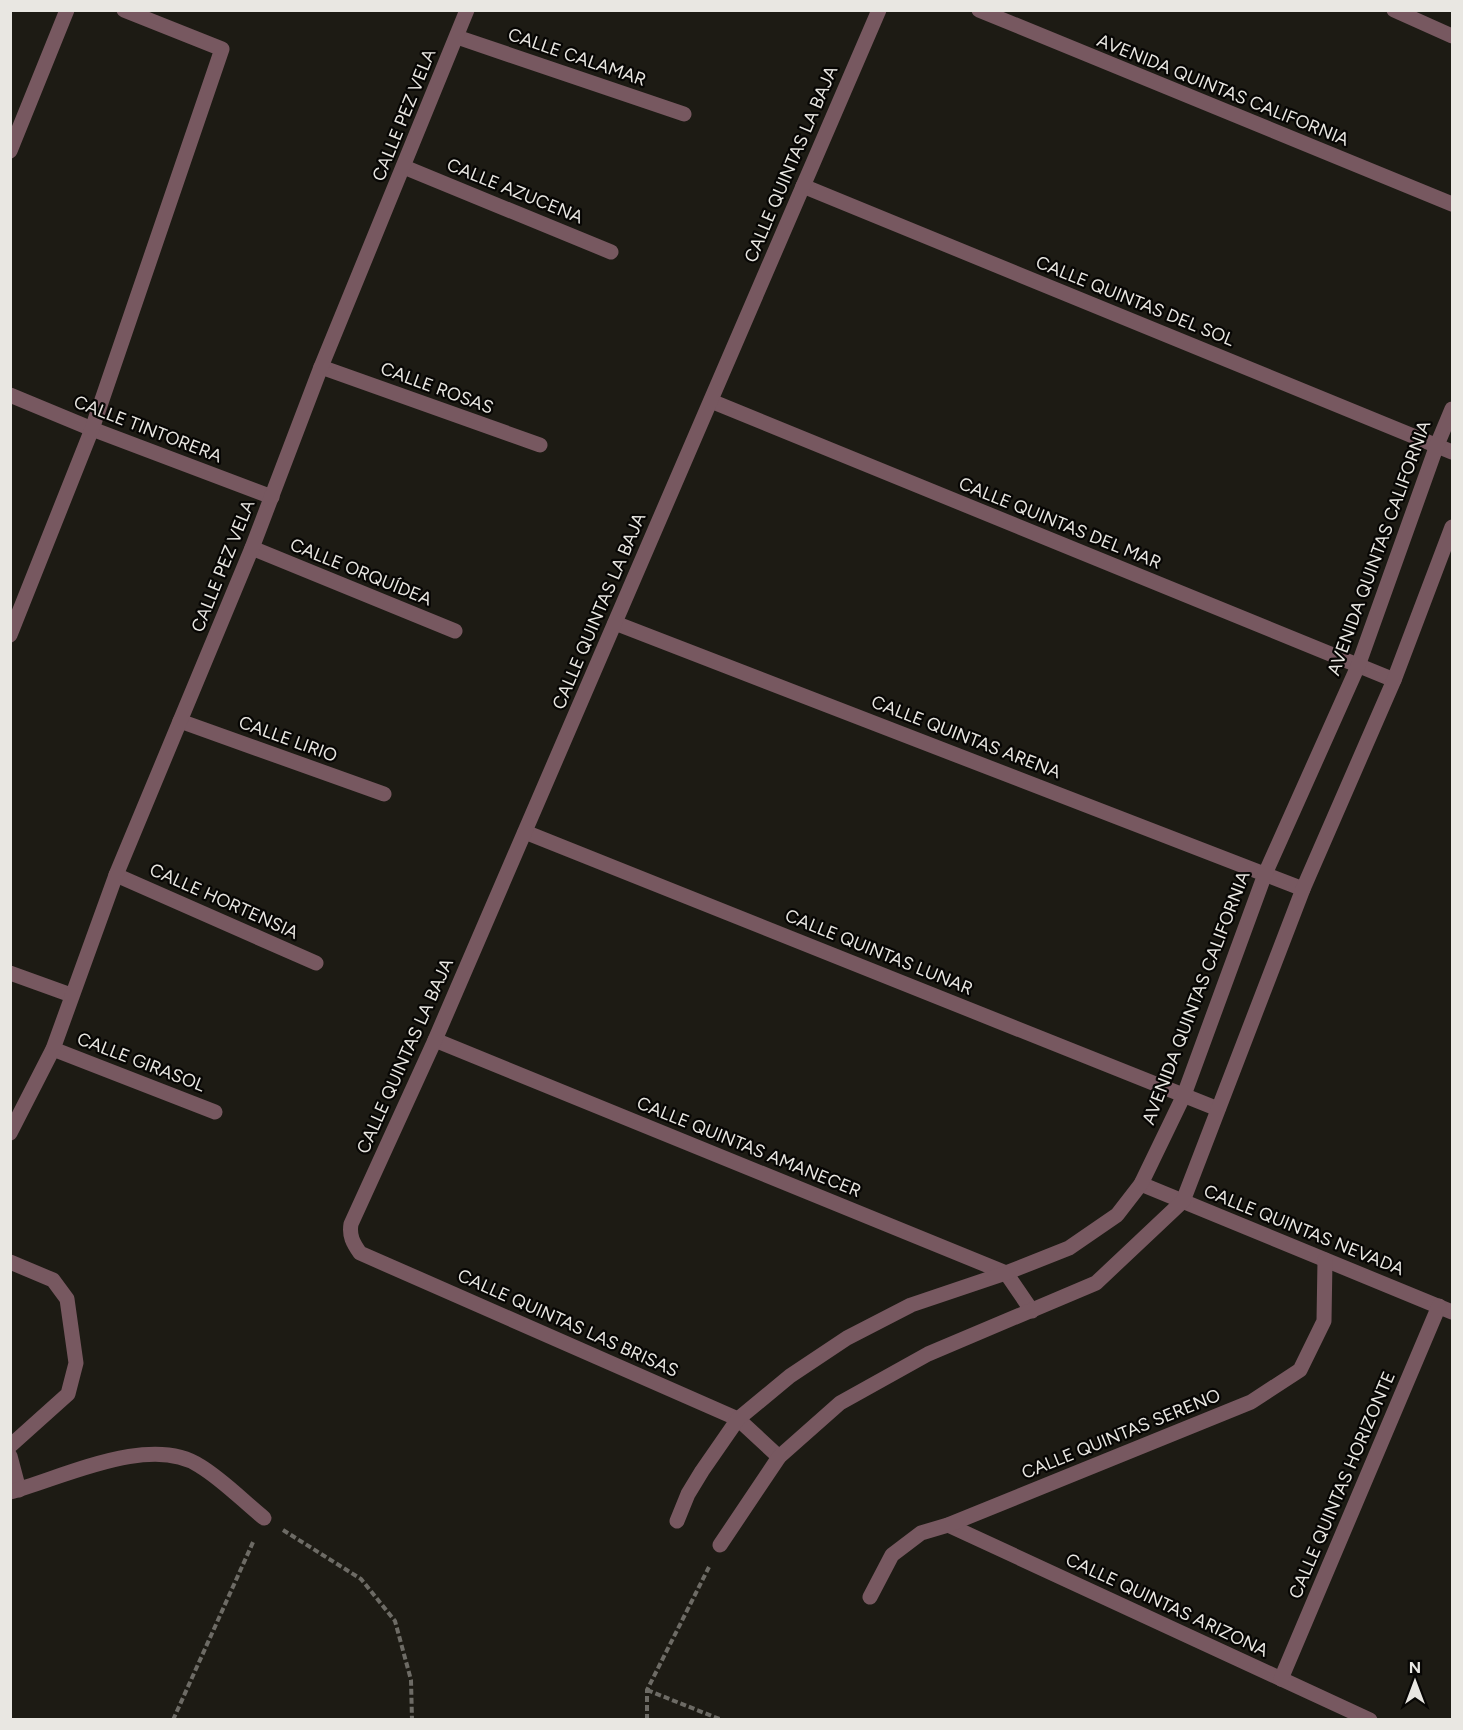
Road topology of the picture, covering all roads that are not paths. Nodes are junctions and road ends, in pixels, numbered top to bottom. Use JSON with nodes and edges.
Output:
{"nodes":[{"id":1,"x":67,"y":10,"type":"edge"},
{"id":2,"x":124,"y":10,"type":"edge"},
{"id":3,"x":467,"y":10,"type":"edge"},
{"id":4,"x":879,"y":10,"type":"edge"},
{"id":5,"x":979,"y":10,"type":"edge"},
{"id":6,"x":1394,"y":10,"type":"edge"},
{"id":7,"x":1452,"y":36,"type":"edge"},
{"id":8,"x":457,"y":37,"type":"junction"},
{"id":9,"x":684,"y":114,"type":"dead end"},
{"id":10,"x":10,"y":151,"type":"edge"},
{"id":11,"x":404,"y":167,"type":"junction"},
{"id":12,"x":803,"y":186,"type":"junction"},
{"id":13,"x":1452,"y":204,"type":"edge"},
{"id":14,"x":611,"y":252,"type":"dead end"},
{"id":15,"x":321,"y":367,"type":"junction"},
{"id":16,"x":10,"y":395,"type":"edge"},
{"id":17,"x":711,"y":401,"type":"junction"},
{"id":18,"x":1452,"y":409,"type":"edge"},
{"id":19,"x":92,"y":429,"type":"junction"},
{"id":20,"x":540,"y":445,"type":"dead end"},
{"id":21,"x":1437,"y":445,"type":"junction"},
{"id":22,"x":1452,"y":452,"type":"edge"},
{"id":23,"x":272,"y":497,"type":"junction"},
{"id":24,"x":1452,"y":527,"type":"edge"},
{"id":25,"x":252,"y":548,"type":"junction"},
{"id":26,"x":615,"y":623,"type":"junction"},
{"id":27,"x":455,"y":632,"type":"dead end"},
{"id":28,"x":10,"y":635,"type":"edge"},
{"id":29,"x":1358,"y":666,"type":"junction"},
{"id":30,"x":1394,"y":681,"type":"junction"},
{"id":31,"x":180,"y":721,"type":"junction"},
{"id":32,"x":384,"y":794,"type":"dead end"},
{"id":33,"x":525,"y":832,"type":"junction"},
{"id":34,"x":1265,"y":874,"type":"junction"},
{"id":35,"x":116,"y":875,"type":"junction"},
{"id":36,"x":1303,"y":889,"type":"junction"},
{"id":37,"x":316,"y":963,"type":"dead end"},
{"id":38,"x":10,"y":973,"type":"edge"},
{"id":39,"x":71,"y":995,"type":"junction"},
{"id":40,"x":435,"y":1040,"type":"junction"},
{"id":41,"x":53,"y":1049,"type":"junction"},
{"id":42,"x":1184,"y":1095,"type":"junction"},
{"id":43,"x":1218,"y":1109,"type":"junction"},
{"id":44,"x":216,"y":1112,"type":"dead end"},
{"id":45,"x":10,"y":1133,"type":"edge"},
{"id":46,"x":1141,"y":1184,"type":"junction"},
{"id":47,"x":1183,"y":1201,"type":"junction"},
{"id":48,"x":351,"y":1224,"type":"joint"},
{"id":49,"x":1324,"y":1260,"type":"junction"},
{"id":50,"x":10,"y":1262,"type":"edge"},
{"id":51,"x":1006,"y":1273,"type":"junction"},
{"id":52,"x":1446,"y":1309,"type":"edge"},
{"id":53,"x":1032,"y":1311,"type":"junction"},
{"id":54,"x":738,"y":1419,"type":"junction"},
{"id":55,"x":10,"y":1446,"type":"edge"},
{"id":56,"x":10,"y":1456,"type":"edge"},
{"id":57,"x":779,"y":1457,"type":"junction"},
{"id":58,"x":15,"y":1491,"type":"edge"},
{"id":59,"x":264,"y":1518,"type":"road end"},
{"id":60,"x":677,"y":1521,"type":"dead end"},
{"id":61,"x":948,"y":1525,"type":"junction"},
{"id":62,"x":720,"y":1545,"type":"road end"},
{"id":63,"x":870,"y":1597,"type":"dead end"},
{"id":64,"x":1281,"y":1679,"type":"junction"},
{"id":65,"x":1370,"y":1719,"type":"edge"}],
"edges":[{"from":1,"to":10,"type":"street"},
{"from":2,"to":19,"type":"street"},
{"from":3,"to":8,"type":"street","name":"CALLE PEZ VELA"},
{"from":4,"to":12,"type":"street","name":"CALLE QUINTAS LA BAJA"},
{"from":5,"to":13,"type":"street","name":"AVENIDA QUINTAS CALIFORNIA"},
{"from":6,"to":7,"type":"street"},
{"from":8,"to":9,"type":"street","name":"CALLE CALAMAR"},
{"from":8,"to":11,"type":"street","name":"CALLE PEZ VELA"},
{"from":11,"to":14,"type":"street","name":"CALLE AZUCENA"},
{"from":11,"to":15,"type":"street","name":"CALLE PEZ VELA"},
{"from":12,"to":17,"type":"street","name":"CALLE QUINTAS LA BAJA"},
{"from":12,"to":21,"type":"street","name":"CALLE QUINTAS DEL SOL"},
{"from":15,"to":20,"type":"street","name":"CALLE ROSAS"},
{"from":15,"to":23,"type":"street","name":"CALLE PEZ VELA"},
{"from":16,"to":19,"type":"street","name":"CALLE TINTORERA"},
{"from":17,"to":26,"type":"street","name":"CALLE QUINTAS LA BAJA"},
{"from":17,"to":29,"type":"street","name":"CALLE QUINTAS DEL MAR"},
{"from":18,"to":21,"type":"street","name":"AVENIDA QUINTAS CALIFORNIA"},
{"from":19,"to":23,"type":"street","name":"CALLE TINTORERA"},
{"from":19,"to":28,"type":"street"},
{"from":21,"to":22,"type":"street","name":"CALLE QUINTAS DEL SOL"},
{"from":21,"to":29,"type":"street","name":"AVENIDA QUINTAS CALIFORNIA"},
{"from":23,"to":25,"type":"street","name":"CALLE PEZ VELA"},
{"from":24,"to":30,"type":"street"},
{"from":25,"to":27,"type":"street","name":"CALLE ORQUÍDEA"},
{"from":25,"to":31,"type":"street","name":"CALLE PEZ VELA"},
{"from":26,"to":33,"type":"street","name":"CALLE QUINTAS LA BAJA"},
{"from":26,"to":34,"type":"street","name":"CALLE QUINTAS ARENA"},
{"from":29,"to":30,"type":"street","name":"CALLE QUINTAS DEL MAR"},
{"from":29,"to":34,"type":"street","name":"AVENIDA QUINTAS CALIFORNIA"},
{"from":30,"to":36,"type":"street"},
{"from":31,"to":32,"type":"street","name":"CALLE LIRIO"},
{"from":31,"to":35,"type":"street","name":"CALLE PEZ VELA"},
{"from":33,"to":40,"type":"street","name":"CALLE QUINTAS LA BAJA"},
{"from":33,"to":42,"type":"street","name":"CALLE QUINTAS LUNAR"},
{"from":34,"to":36,"type":"street","name":"CALLE QUINTAS ARENA"},
{"from":34,"to":42,"type":"street","name":"AVENIDA QUINTAS CALIFORNIA"},
{"from":35,"to":37,"type":"street","name":"CALLE HORTENSIA"},
{"from":35,"to":39,"type":"street","name":"CALLE PEZ VELA"},
{"from":36,"to":43,"type":"street"},
{"from":38,"to":39,"type":"street"},
{"from":39,"to":41,"type":"street","name":"CALLE PEZ VELA"},
{"from":40,"to":48,"type":"street","name":"CALLE QUINTAS LA BAJA"},
{"from":40,"to":51,"type":"street","name":"CALLE QUINTAS AMANECER"},
{"from":41,"to":44,"type":"street","name":"CALLE GIRASOL"},
{"from":41,"to":45,"type":"street","name":"CALLE PEZ VELA"},
{"from":42,"to":43,"type":"street","name":"CALLE QUINTAS LUNAR"},
{"from":42,"to":46,"type":"street","name":"AVENIDA QUINTAS CALIFORNIA"},
{"from":43,"to":47,"type":"street"},
{"from":46,"to":47,"type":"street","name":"CALLE QUINTAS NEVADA"},
{"from":46,"to":51,"type":"street","name":"AVENIDA QUINTAS CALIFORNIA"},
{"from":47,"to":49,"type":"street","name":"CALLE QUINTAS NEVADA"},
{"from":47,"to":53,"type":"street"},
{"from":48,"to":54,"type":"street","name":"CALLE QUINTAS LAS BRISAS"},
{"from":49,"to":52,"type":"street","name":"CALLE QUINTAS NEVADA"},
{"from":49,"to":61,"type":"street","name":"CALLE QUINTAS SERENO"},
{"from":50,"to":55,"type":"street"},
{"from":51,"to":53,"type":"street"},
{"from":51,"to":54,"type":"street","name":"AVENIDA QUINTAS CALIFORNIA"},
{"from":52,"to":64,"type":"street","name":"CALLE QUINTAS HORIZONTE"},
{"from":53,"to":57,"type":"street"},
{"from":54,"to":57,"type":"street","name":"CALLE QUINTAS LAS BRISAS"},
{"from":54,"to":60,"type":"street","name":"AVENIDA QUINTAS CALIFORNIA"},
{"from":56,"to":58,"type":"street"},
{"from":57,"to":62,"type":"street"},
{"from":58,"to":59,"type":"street"},
{"from":61,"to":63,"type":"street","name":"CALLE QUINTAS SERENO"},
{"from":61,"to":64,"type":"street","name":"CALLE QUINTAS ARIZONA"},
{"from":64,"to":65,"type":"street","name":"CALLE QUINTAS ARIZONA"}]}
